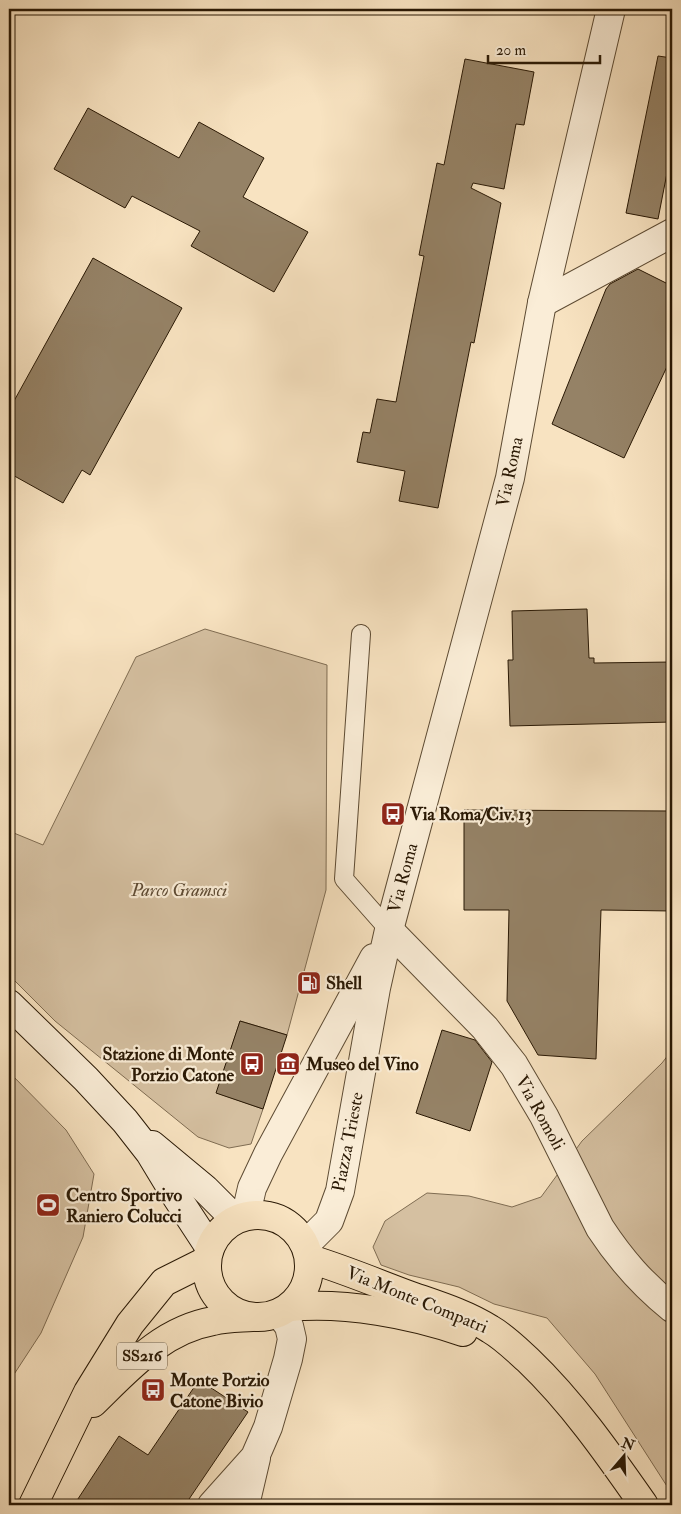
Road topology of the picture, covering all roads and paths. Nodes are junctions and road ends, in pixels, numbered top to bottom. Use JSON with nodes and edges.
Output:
{"nodes":[{"id":1,"x":611,"y":9,"type":"edge"},
{"id":2,"x":672,"y":233,"type":"edge"},
{"id":3,"x":542,"y":303,"type":"junction"},
{"id":4,"x":362,"y":634,"type":"dead end"},
{"id":5,"x":389,"y":930,"type":"junction"},
{"id":6,"x":9,"y":1004,"type":"edge"},
{"id":7,"x":128,"y":1125,"type":"junction"},
{"id":8,"x":241,"y":1216,"type":"junction"},
{"id":9,"x":307,"y":1252,"type":"junction"},
{"id":10,"x":208,"y":1255,"type":"junction"},
{"id":11,"x":672,"y":1308,"type":"edge"},
{"id":12,"x":275,"y":1312,"type":"junction"},
{"id":13,"x":519,"y":1352,"type":"junction"},
{"id":14,"x":61,"y":1449,"type":"junction"},
{"id":15,"x":257,"y":1452,"type":"junction"},
{"id":16,"x":33,"y":1505,"type":"edge"},
{"id":17,"x":212,"y":1505,"type":"edge"},
{"id":18,"x":245,"y":1505,"type":"edge"},
{"id":19,"x":644,"y":1505,"type":"edge"}],
"edges":[{"from":1,"to":3,"type":"street","name":"Via Roma"},
{"from":2,"to":3,"type":"street"},
{"from":3,"to":5,"type":"street","name":"Via Roma"},
{"from":4,"to":5,"type":"lane"},
{"from":5,"to":8,"type":"street"},
{"from":5,"to":9,"type":"street","name":"Piazza Trieste"},
{"from":5,"to":11,"type":"street","name":"Via Romoli"},
{"from":6,"to":7,"type":"street"},
{"from":7,"to":8,"type":"street"},
{"from":7,"to":10,"type":"street"},
{"from":8,"to":9,"type":"main road"},
{"from":8,"to":10,"type":"main road"},
{"from":9,"to":12,"type":"main road"},
{"from":9,"to":13,"type":"main road","name":"Via Monte Compatri","number":"SS216"},
{"from":10,"to":12,"type":"main road"},
{"from":10,"to":14,"type":"main road","number":"SS216"},
{"from":12,"to":13,"type":"main road","name":"Via Monte Compatri","number":"SS216"},
{"from":12,"to":14,"type":"main road","number":"SS216"},
{"from":12,"to":15,"type":"street"},
{"from":13,"to":19,"type":"main road","name":"Via Monte Compatri","number":"SS216"},
{"from":14,"to":16,"type":"main road","number":"SS216"},
{"from":15,"to":17,"type":"street"},
{"from":15,"to":18,"type":"street"}]}
